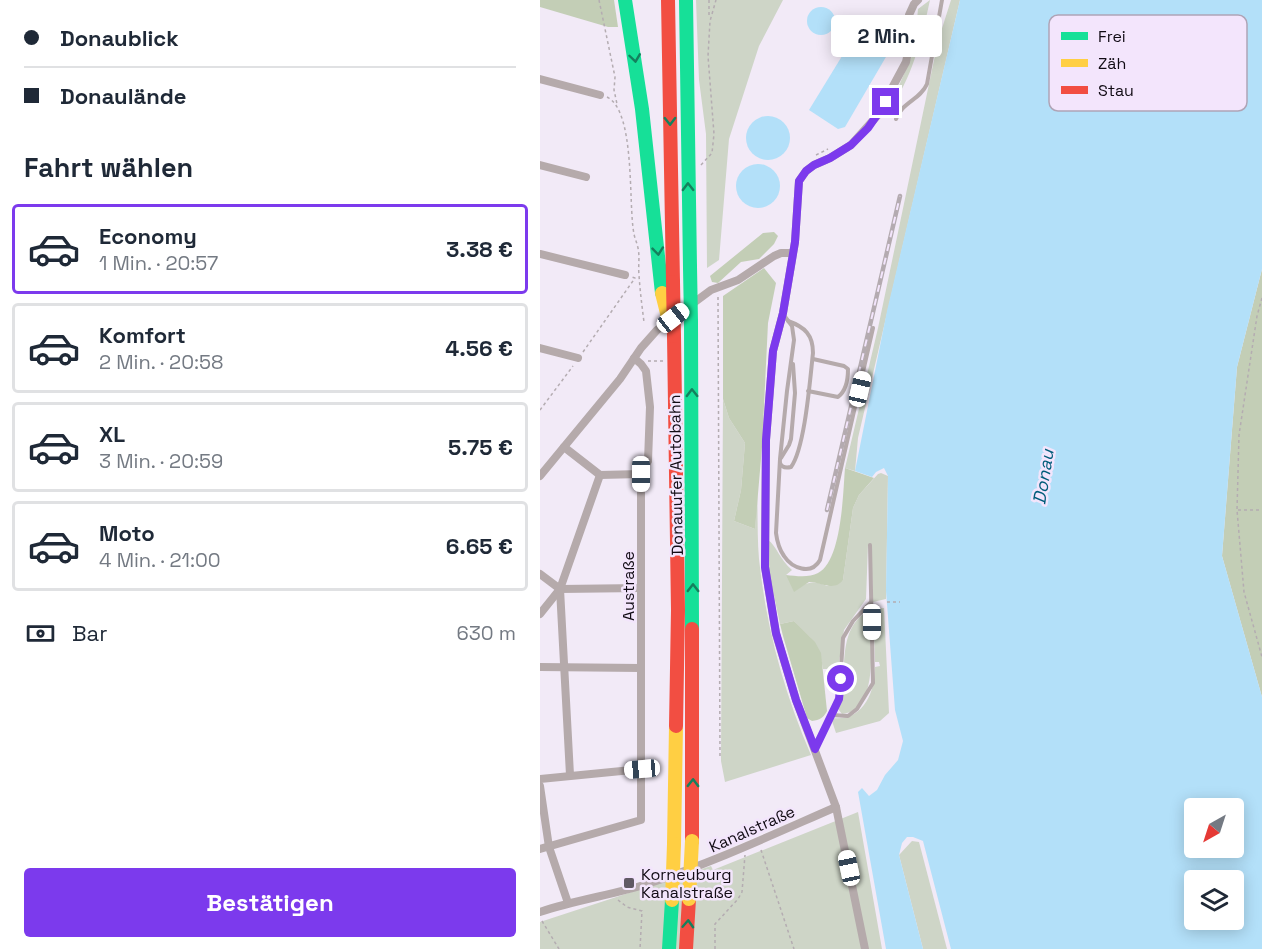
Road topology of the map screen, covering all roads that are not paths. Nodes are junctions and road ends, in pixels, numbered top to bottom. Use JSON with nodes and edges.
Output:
{"nodes":[{"id":1,"x":624,"y":0,"type":"edge"},
{"id":2,"x":668,"y":0,"type":"edge"},
{"id":3,"x":686,"y":0,"type":"edge"},
{"id":4,"x":918,"y":0,"type":"edge"},
{"id":5,"x":942,"y":0,"type":"edge"},
{"id":6,"x":540,"y":79,"type":"edge"},
{"id":7,"x":600,"y":95,"type":"road end"},
{"id":8,"x":896,"y":119,"type":"dead end"},
{"id":9,"x":540,"y":165,"type":"edge"},
{"id":10,"x":586,"y":177,"type":"dead end"},
{"id":11,"x":540,"y":254,"type":"edge"},
{"id":12,"x":792,"y":254,"type":"junction"},
{"id":13,"x":625,"y":275,"type":"road end"},
{"id":14,"x":783,"y":313,"type":"junction"},
{"id":15,"x":788,"y":321,"type":"junction"},
{"id":16,"x":873,"y":328,"type":"dead end"},
{"id":17,"x":674,"y":336,"type":"junction"},
{"id":18,"x":540,"y":348,"type":"edge"},
{"id":19,"x":793,"y":357,"type":"junction"},
{"id":20,"x":578,"y":358,"type":"road end"},
{"id":21,"x":634,"y":358,"type":"junction"},
{"id":22,"x":812,"y":359,"type":"junction"},
{"id":23,"x":808,"y":391,"type":"junction"},
{"id":24,"x":564,"y":447,"type":"junction"},
{"id":25,"x":780,"y":461,"type":"junction"},
{"id":26,"x":641,"y":474,"type":"junction"},
{"id":27,"x":600,"y":475,"type":"junction"},
{"id":28,"x":540,"y":476,"type":"edge"},
{"id":29,"x":870,"y":545,"type":"dead end"},
{"id":30,"x":540,"y":574,"type":"edge"},
{"id":31,"x":641,"y":588,"type":"junction"},
{"id":32,"x":560,"y":589,"type":"junction"},
{"id":33,"x":870,"y":603,"type":"junction"},
{"id":34,"x":540,"y":614,"type":"edge"},
{"id":35,"x":540,"y":667,"type":"edge"},
{"id":36,"x":564,"y":667,"type":"junction"},
{"id":37,"x":641,"y":668,"type":"junction"},
{"id":38,"x":831,"y":715,"type":"junction"},
{"id":39,"x":815,"y":749,"type":"junction"},
{"id":40,"x":642,"y":769,"type":"junction"},
{"id":41,"x":570,"y":775,"type":"junction"},
{"id":42,"x":540,"y":779,"type":"edge"},
{"id":43,"x":540,"y":786,"type":"edge"},
{"id":44,"x":836,"y":807,"type":"junction"},
{"id":45,"x":549,"y":847,"type":"junction"},
{"id":46,"x":540,"y":849,"type":"edge"},
{"id":47,"x":568,"y":903,"type":"junction"},
{"id":48,"x":540,"y":912,"type":"edge"},
{"id":49,"x":669,"y":949,"type":"edge"},
{"id":50,"x":686,"y":949,"type":"edge"},
{"id":51,"x":865,"y":949,"type":"edge"}],
"edges":[{"from":1,"to":17,"type":"highway","one_way":true,"bridge":true},
{"from":2,"to":17,"type":"highway","name":"Donauufer Autobahn","one_way":true,"bridge":true},
{"from":50,"to":3,"type":"highway","name":"Donauufer Autobahn","one_way":true,"bridge":true},
{"from":4,"to":12,"type":"street"},
{"from":5,"to":8,"type":"lane"},
{"from":6,"to":7,"type":"street"},
{"from":9,"to":10,"type":"street"},
{"from":11,"to":13,"type":"street"},
{"from":12,"to":14,"type":"street"},
{"from":12,"to":21,"type":"street"},
{"from":14,"to":15,"type":"lane"},
{"from":14,"to":39,"type":"street"},
{"from":15,"to":19,"type":"lane"},
{"from":15,"to":22,"type":"lane"},
{"from":16,"to":25,"type":"lane"},
{"from":17,"to":49,"type":"highway","name":"Donauufer Autobahn","bridge":true},
{"from":18,"to":20,"type":"street"},
{"from":19,"to":25,"type":"lane"},
{"from":19,"to":25,"type":"lane"},
{"from":21,"to":24,"type":"street"},
{"from":21,"to":26,"type":"street","name":"Austraße"},
{"from":22,"to":23,"type":"lane"},
{"from":22,"to":23,"type":"lane"},
{"from":23,"to":25,"type":"lane"},
{"from":24,"to":27,"type":"street"},
{"from":24,"to":28,"type":"street"},
{"from":26,"to":27,"type":"street"},
{"from":26,"to":31,"type":"street","name":"Austraße"},
{"from":27,"to":32,"type":"street"},
{"from":29,"to":33,"type":"lane"},
{"from":30,"to":32,"type":"street"},
{"from":31,"to":32,"type":"street"},
{"from":31,"to":37,"type":"street","name":"Austraße"},
{"from":32,"to":34,"type":"street"},
{"from":32,"to":36,"type":"street"},
{"from":33,"to":38,"type":"lane"},
{"from":33,"to":38,"type":"lane"},
{"from":35,"to":36,"type":"street"},
{"from":36,"to":37,"type":"street"},
{"from":36,"to":41,"type":"street"},
{"from":37,"to":40,"type":"street","name":"Austraße"},
{"from":38,"to":39,"type":"lane"},
{"from":39,"to":44,"type":"street"},
{"from":40,"to":41,"type":"street"},
{"from":40,"to":45,"type":"street","name":"Austraße"},
{"from":41,"to":42,"type":"street"},
{"from":43,"to":45,"type":"street"},
{"from":44,"to":47,"type":"street","name":"Kanalstraße"},
{"from":44,"to":51,"type":"street"},
{"from":45,"to":46,"type":"street"},
{"from":45,"to":47,"type":"street"},
{"from":47,"to":48,"type":"street","name":"Kanalstraße"}]}
